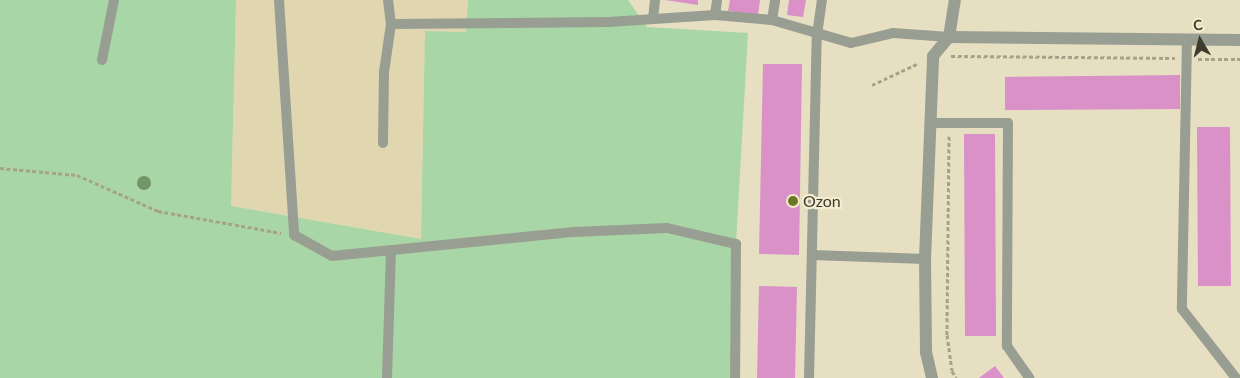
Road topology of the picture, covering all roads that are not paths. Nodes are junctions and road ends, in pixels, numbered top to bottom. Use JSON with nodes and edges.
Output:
{"nodes":[{"id":1,"x":114,"y":0,"type":"edge"},
{"id":2,"x":279,"y":0,"type":"edge"},
{"id":3,"x":388,"y":0,"type":"edge"},
{"id":4,"x":655,"y":0,"type":"edge"},
{"id":5,"x":717,"y":0,"type":"edge"},
{"id":6,"x":775,"y":0,"type":"edge"},
{"id":7,"x":822,"y":0,"type":"edge"},
{"id":8,"x":955,"y":0,"type":"edge"},
{"id":9,"x":715,"y":15,"type":"junction"},
{"id":10,"x":653,"y":19,"type":"junction"},
{"id":11,"x":772,"y":20,"type":"junction"},
{"id":12,"x":391,"y":24,"type":"junction"},
{"id":13,"x":817,"y":35,"type":"junction"},
{"id":14,"x":949,"y":36,"type":"junction"},
{"id":15,"x":1187,"y":39,"type":"junction"},
{"id":16,"x":1240,"y":40,"type":"edge"},
{"id":17,"x":102,"y":60,"type":"dead end"},
{"id":18,"x":930,"y":123,"type":"junction"},
{"id":19,"x":383,"y":143,"type":"dead end"},
{"id":20,"x":391,"y":253,"type":"junction"},
{"id":21,"x":812,"y":256,"type":"junction"},
{"id":22,"x":925,"y":258,"type":"junction"},
{"id":23,"x":387,"y":378,"type":"edge"},
{"id":24,"x":735,"y":378,"type":"edge"},
{"id":25,"x":809,"y":378,"type":"edge"},
{"id":26,"x":932,"y":378,"type":"edge"},
{"id":27,"x":1029,"y":378,"type":"edge"},
{"id":28,"x":1236,"y":378,"type":"edge"}],
"edges":[{"from":1,"to":17,"type":"lane"},
{"from":2,"to":20,"type":"lane"},
{"from":3,"to":12,"type":"lane"},
{"from":4,"to":10,"type":"lane"},
{"from":5,"to":9,"type":"lane"},
{"from":6,"to":11,"type":"lane"},
{"from":7,"to":13,"type":"lane"},
{"from":8,"to":14,"type":"street"},
{"from":9,"to":10,"type":"lane"},
{"from":9,"to":11,"type":"lane"},
{"from":10,"to":12,"type":"lane"},
{"from":11,"to":13,"type":"lane"},
{"from":12,"to":19,"type":"lane"},
{"from":13,"to":14,"type":"lane"},
{"from":13,"to":21,"type":"lane"},
{"from":14,"to":15,"type":"street"},
{"from":14,"to":18,"type":"street"},
{"from":15,"to":16,"type":"street"},
{"from":15,"to":28,"type":"lane"},
{"from":18,"to":22,"type":"street"},
{"from":18,"to":27,"type":"lane"},
{"from":20,"to":23,"type":"lane"},
{"from":20,"to":24,"type":"lane"},
{"from":21,"to":22,"type":"lane"},
{"from":21,"to":25,"type":"lane"},
{"from":22,"to":26,"type":"street"}]}
